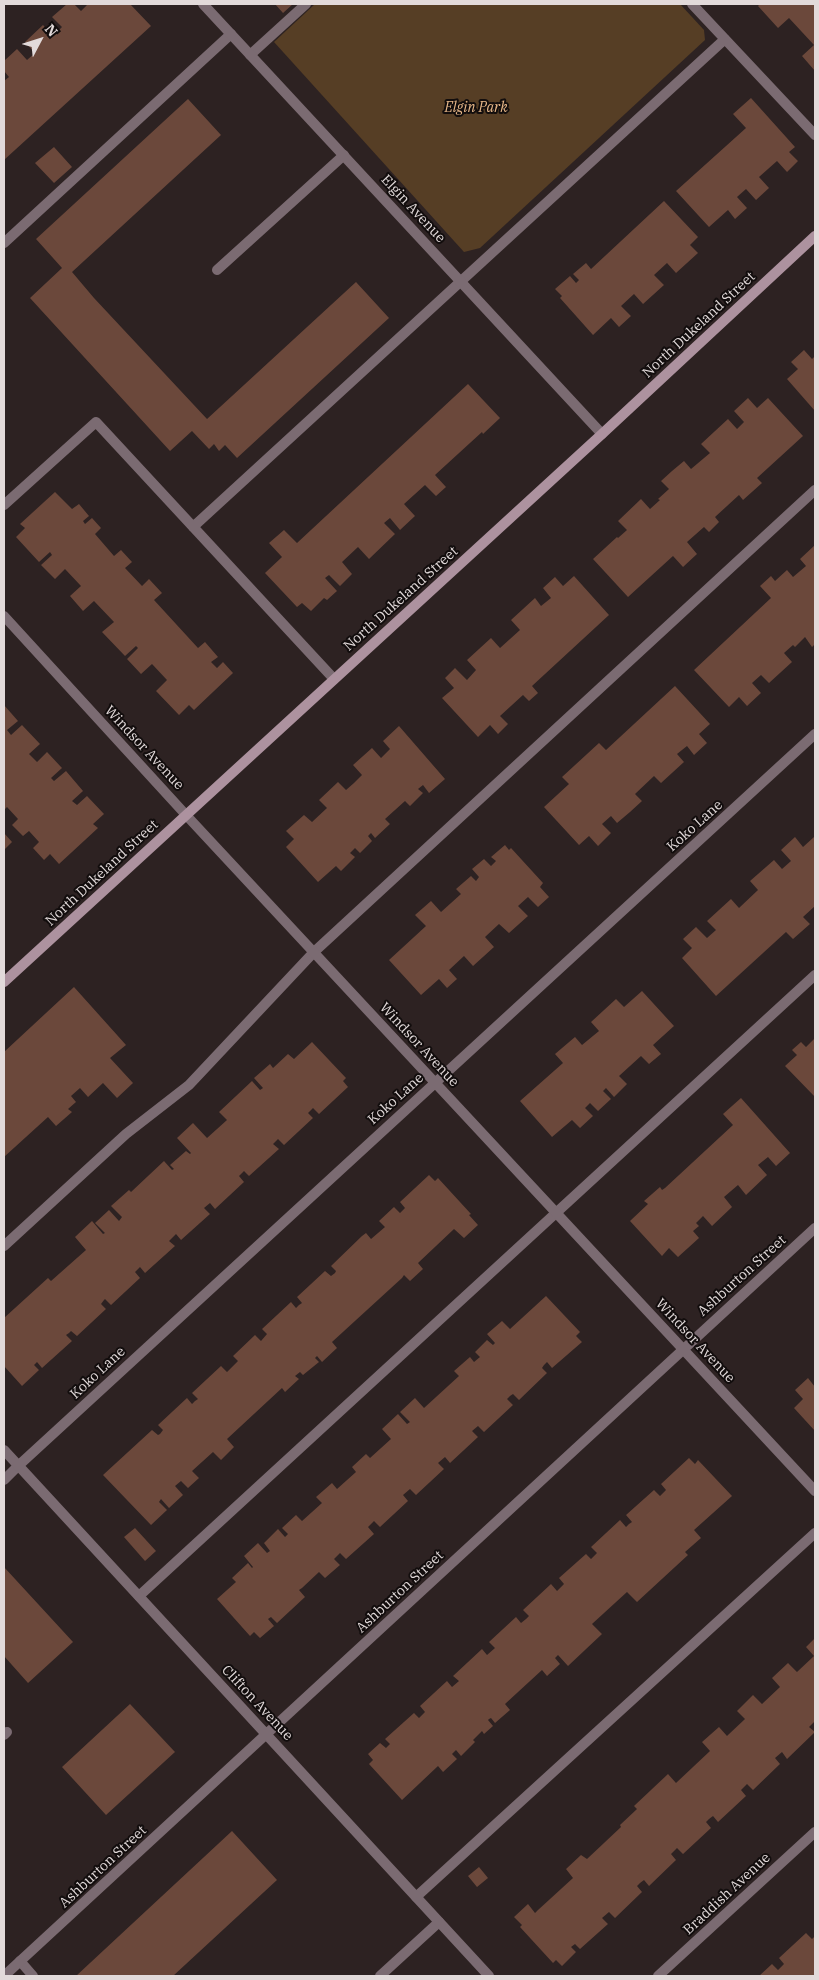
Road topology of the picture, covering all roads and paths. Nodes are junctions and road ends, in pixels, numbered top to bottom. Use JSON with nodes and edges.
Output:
{"nodes":[{"id":1,"x":203,"y":4,"type":"edge"},
{"id":2,"x":306,"y":4,"type":"edge"},
{"id":3,"x":692,"y":4,"type":"edge"},
{"id":4,"x":231,"y":34,"type":"junction"},
{"id":5,"x":725,"y":39,"type":"junction"},
{"id":6,"x":250,"y":54,"type":"junction"},
{"id":7,"x":815,"y":134,"type":"edge"},
{"id":8,"x":344,"y":155,"type":"junction"},
{"id":9,"x":815,"y":236,"type":"edge"},
{"id":10,"x":4,"y":243,"type":"edge"},
{"id":11,"x":217,"y":270,"type":"dead end"},
{"id":12,"x":461,"y":281,"type":"junction"},
{"id":13,"x":602,"y":434,"type":"junction"},
{"id":14,"x":815,"y":490,"type":"edge"},
{"id":15,"x":4,"y":505,"type":"edge"},
{"id":16,"x":194,"y":527,"type":"junction"},
{"id":17,"x":4,"y":616,"type":"edge"},
{"id":18,"x":334,"y":679,"type":"junction"},
{"id":19,"x":815,"y":734,"type":"edge"},
{"id":20,"x":186,"y":815,"type":"junction"},
{"id":21,"x":314,"y":952,"type":"junction"},
{"id":22,"x":815,"y":975,"type":"edge"},
{"id":23,"x":4,"y":982,"type":"edge"},
{"id":24,"x":435,"y":1082,"type":"junction"},
{"id":25,"x":557,"y":1214,"type":"junction"},
{"id":26,"x":815,"y":1228,"type":"edge"},
{"id":27,"x":4,"y":1246,"type":"edge"},
{"id":28,"x":684,"y":1348,"type":"junction"},
{"id":29,"x":4,"y":1450,"type":"edge"},
{"id":30,"x":18,"y":1466,"type":"junction"},
{"id":31,"x":4,"y":1480,"type":"edge"},
{"id":32,"x":815,"y":1491,"type":"edge"},
{"id":33,"x":815,"y":1533,"type":"edge"},
{"id":34,"x":139,"y":1596,"type":"junction"},
{"id":35,"x":267,"y":1735,"type":"junction"},
{"id":36,"x":815,"y":1832,"type":"edge"},
{"id":37,"x":416,"y":1897,"type":"junction"},
{"id":38,"x":439,"y":1922,"type":"junction"},
{"id":39,"x":20,"y":1961,"type":"junction"},
{"id":40,"x":4,"y":1976,"type":"edge"},
{"id":41,"x":33,"y":1976,"type":"edge"},
{"id":42,"x":380,"y":1976,"type":"edge"},
{"id":43,"x":489,"y":1976,"type":"edge"},
{"id":44,"x":658,"y":1976,"type":"edge"}],
"edges":[{"from":1,"to":4,"type":"street","name":"Elgin Avenue"},
{"from":2,"to":6,"type":"street"},
{"from":3,"to":5,"type":"street"},
{"from":4,"to":6,"type":"street","name":"Elgin Avenue"},
{"from":4,"to":10,"type":"street"},
{"from":5,"to":7,"type":"street"},
{"from":5,"to":12,"type":"street"},
{"from":6,"to":8,"type":"street","name":"Elgin Avenue"},
{"from":8,"to":11,"type":"street"},
{"from":8,"to":12,"type":"street","name":"Elgin Avenue"},
{"from":9,"to":13,"type":"street","name":"North Dukeland Street"},
{"from":12,"to":13,"type":"street","name":"Elgin Avenue"},
{"from":12,"to":16,"type":"street"},
{"from":13,"to":18,"type":"street","name":"North Dukeland Street"},
{"from":14,"to":21,"type":"street"},
{"from":15,"to":16,"type":"street"},
{"from":16,"to":18,"type":"street"},
{"from":17,"to":20,"type":"street","name":"Windsor Avenue"},
{"from":18,"to":20,"type":"street","name":"North Dukeland Street"},
{"from":19,"to":24,"type":"street","name":"Koko Lane"},
{"from":20,"to":21,"type":"street","name":"Windsor Avenue"},
{"from":20,"to":23,"type":"street","name":"North Dukeland Street"},
{"from":21,"to":24,"type":"street","name":"Windsor Avenue"},
{"from":21,"to":27,"type":"street"},
{"from":22,"to":25,"type":"street"},
{"from":24,"to":25,"type":"street","name":"Windsor Avenue"},
{"from":24,"to":30,"type":"street","name":"Koko Lane"},
{"from":25,"to":28,"type":"street","name":"Windsor Avenue"},
{"from":25,"to":34,"type":"street"},
{"from":26,"to":28,"type":"street","name":"Ashburton Street"},
{"from":28,"to":32,"type":"street","name":"Windsor Avenue"},
{"from":28,"to":35,"type":"street","name":"Ashburton Street"},
{"from":29,"to":30,"type":"street","name":"Clifton Avenue"},
{"from":30,"to":31,"type":"street","name":"Koko Lane"},
{"from":30,"to":34,"type":"street","name":"Clifton Avenue"},
{"from":33,"to":37,"type":"street"},
{"from":34,"to":35,"type":"street","name":"Clifton Avenue"},
{"from":35,"to":37,"type":"street","name":"Clifton Avenue"},
{"from":35,"to":39,"type":"street","name":"Ashburton Street"},
{"from":36,"to":44,"type":"street","name":"Braddish Avenue"},
{"from":37,"to":38,"type":"street","name":"Clifton Avenue"},
{"from":38,"to":42,"type":"street"},
{"from":38,"to":43,"type":"street","name":"Clifton Avenue"},
{"from":39,"to":40,"type":"street","name":"Ashburton Street"},
{"from":39,"to":41,"type":"street"}]}
